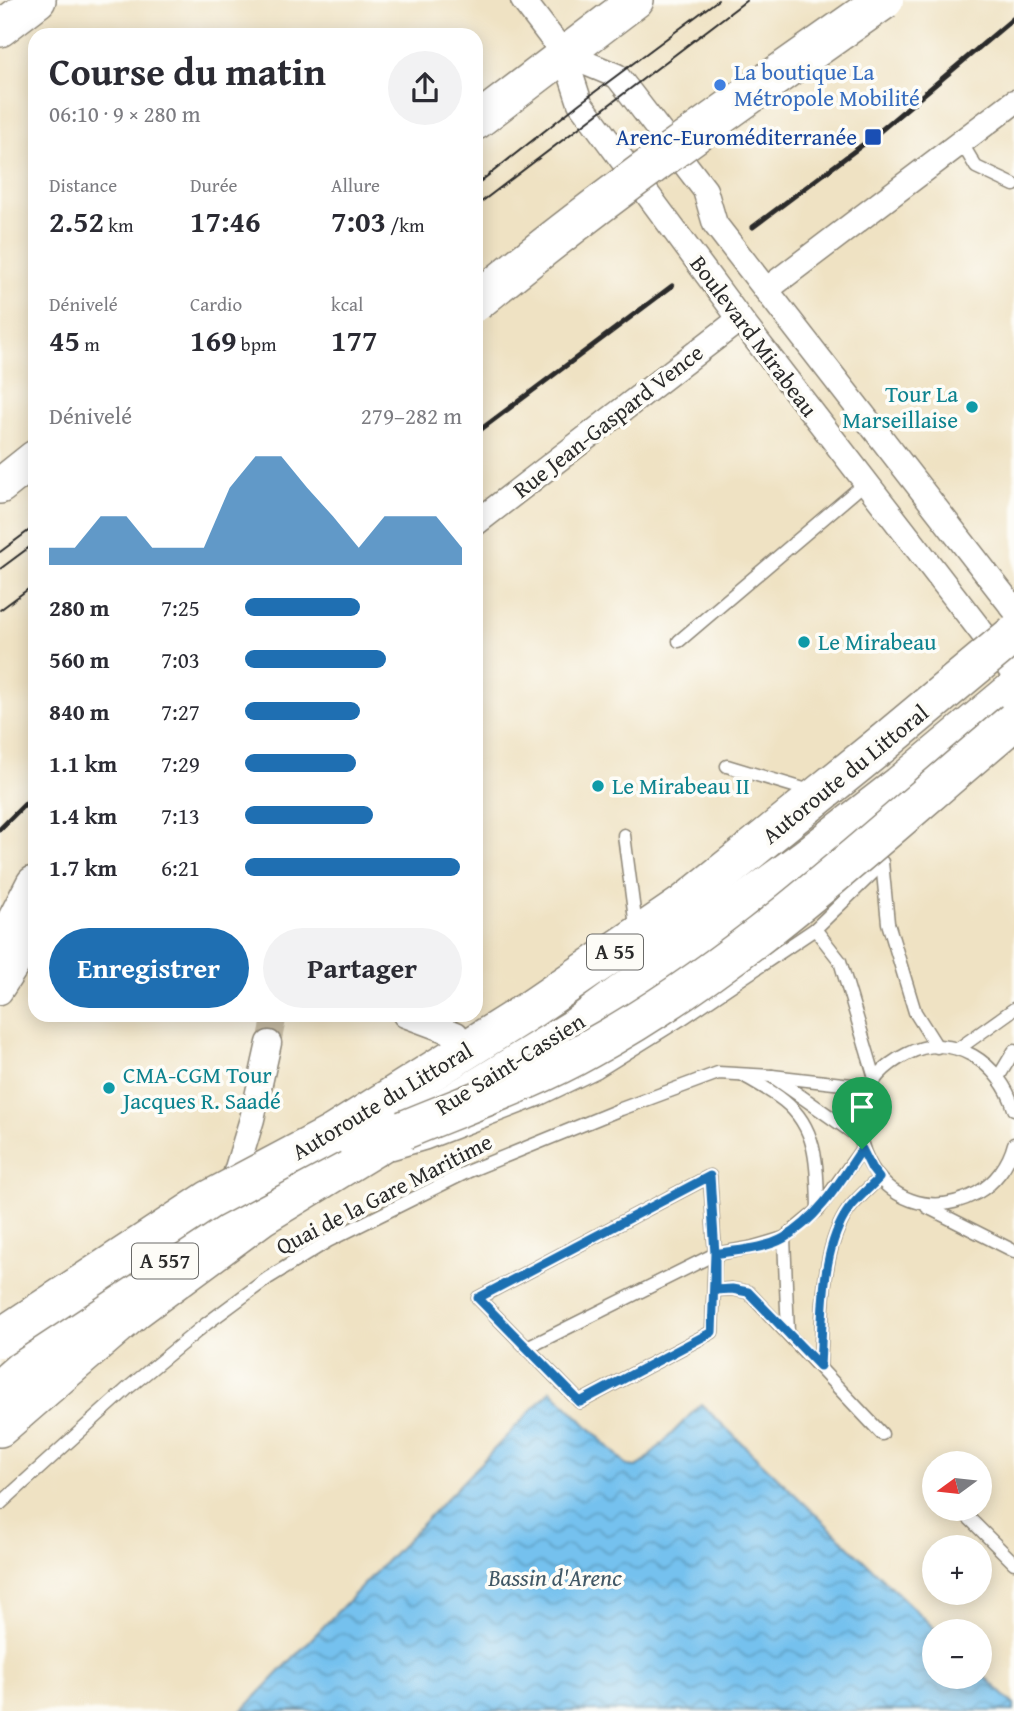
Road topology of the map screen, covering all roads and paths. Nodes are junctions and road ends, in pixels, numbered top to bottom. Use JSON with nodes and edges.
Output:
{"nodes":[{"id":1,"x":38,"y":0,"type":"edge"},
{"id":2,"x":523,"y":0,"type":"edge"},
{"id":3,"x":636,"y":0,"type":"edge"},
{"id":4,"x":884,"y":0,"type":"edge"},
{"id":5,"x":0,"y":29,"type":"edge"},
{"id":6,"x":564,"y":54,"type":"junction"},
{"id":7,"x":1014,"y":102,"type":"edge"},
{"id":8,"x":483,"y":117,"type":"edge"},
{"id":9,"x":961,"y":142,"type":"junction"},
{"id":10,"x":1014,"y":186,"type":"edge"},
{"id":11,"x":766,"y":290,"type":"junction"},
{"id":12,"x":483,"y":297,"type":"edge"},
{"id":13,"x":740,"y":318,"type":"junction"},
{"id":14,"x":28,"y":464,"type":"edge"},
{"id":15,"x":866,"y":483,"type":"junction"},
{"id":16,"x":0,"y":486,"type":"edge"},
{"id":17,"x":483,"y":518,"type":"edge"},
{"id":18,"x":1014,"y":609,"type":"edge"},
{"id":19,"x":1005,"y":632,"type":"edge"},
{"id":20,"x":679,"y":641,"type":"dead end"},
{"id":21,"x":1014,"y":674,"type":"edge"},
{"id":22,"x":1014,"y":688,"type":"edge"},
{"id":23,"x":1014,"y":721,"type":"edge"},
{"id":24,"x":727,"y":766,"type":"dead end"},
{"id":25,"x":899,"y":784,"type":"junction"},
{"id":26,"x":807,"y":790,"type":"junction"},
{"id":27,"x":624,"y":835,"type":"dead end"},
{"id":28,"x":882,"y":864,"type":"junction"},
{"id":29,"x":28,"y":899,"type":"edge"},
{"id":30,"x":635,"y":919,"type":"junction"},
{"id":31,"x":816,"y":929,"type":"junction"},
{"id":32,"x":28,"y":949,"type":"edge"},
{"id":33,"x":0,"y":953,"type":"edge"},
{"id":34,"x":0,"y":992,"type":"edge"},
{"id":35,"x":1014,"y":1009,"type":"edge"},
{"id":36,"x":483,"y":1017,"type":"edge"},
{"id":37,"x":424,"y":1022,"type":"edge"},
{"id":38,"x":475,"y":1022,"type":"edge"},
{"id":39,"x":456,"y":1034,"type":"junction"},
{"id":40,"x":269,"y":1043,"type":"tunnel mouth"},
{"id":41,"x":937,"y":1046,"type":"junction"},
{"id":42,"x":958,"y":1049,"type":"junction"},
{"id":43,"x":1014,"y":1051,"type":"edge"},
{"id":44,"x":743,"y":1074,"type":"junction"},
{"id":45,"x":772,"y":1076,"type":"junction"},
{"id":46,"x":999,"y":1076,"type":"junction"},
{"id":47,"x":872,"y":1082,"type":"junction"},
{"id":48,"x":1014,"y":1109,"type":"edge"},
{"id":49,"x":404,"y":1130,"type":"junction"},
{"id":50,"x":861,"y":1143,"type":"junction"},
{"id":51,"x":338,"y":1151,"type":"junction"},
{"id":52,"x":1014,"y":1152,"type":"edge"},
{"id":53,"x":235,"y":1175,"type":"junction"},
{"id":54,"x":879,"y":1178,"type":"junction"},
{"id":55,"x":918,"y":1202,"type":"junction"},
{"id":56,"x":818,"y":1210,"type":"junction"},
{"id":57,"x":784,"y":1238,"type":"junction"},
{"id":58,"x":1014,"y":1251,"type":"edge"},
{"id":59,"x":715,"y":1254,"type":"junction"},
{"id":60,"x":715,"y":1290,"type":"junction"},
{"id":61,"x":788,"y":1333,"type":"junction"},
{"id":62,"x":0,"y":1338,"type":"edge"},
{"id":63,"x":527,"y":1348,"type":"junction"},
{"id":64,"x":0,"y":1358,"type":"edge"},
{"id":65,"x":820,"y":1366,"type":"junction"},
{"id":66,"x":5,"y":1406,"type":"edge"},
{"id":67,"x":882,"y":1434,"type":"dead end"},
{"id":68,"x":0,"y":1504,"type":"edge"},
{"id":69,"x":972,"y":1521,"type":"edge"},
{"id":70,"x":1014,"y":1563,"type":"edge"}],
"edges":[{"from":1,"to":5,"type":"street"},
{"from":2,"to":6,"type":"street","name":"Boulevard Mirabeau"},
{"from":3,"to":6,"type":"street"},
{"from":4,"to":12,"type":"highway","bridge":true},
{"from":6,"to":8,"type":"street"},
{"from":6,"to":11,"type":"street","name":"Boulevard Mirabeau"},
{"from":6,"to":13,"type":"street","name":"Boulevard Mirabeau"},
{"from":7,"to":9,"type":"street"},
{"from":9,"to":10,"type":"lane"},
{"from":9,"to":11,"type":"street"},
{"from":11,"to":18,"type":"street","name":"Boulevard Mirabeau"},
{"from":13,"to":15,"type":"street","name":"Boulevard Mirabeau"},
{"from":13,"to":17,"type":"street","name":"Rue Jean-Gaspard Vence"},
{"from":14,"to":16,"type":"street"},
{"from":15,"to":19,"type":"street","name":"Boulevard Mirabeau"},
{"from":15,"to":20,"type":"lane"},
{"from":19,"to":21,"type":"street","name":"Boulevard Mirabeau"},
{"from":19,"to":26,"type":"street"},
{"from":19,"to":51,"type":"highway","name":"Autoroute du Littoral","number":"A 55","bridge":true},
{"from":22,"to":25,"type":"street","name":"Rue Saint-Cassien"},
{"from":23,"to":49,"type":"highway","bridge":true},
{"from":24,"to":26,"type":"lane"},
{"from":25,"to":28,"type":"lane"},
{"from":25,"to":49,"type":"street","name":"Rue Saint-Cassien"},
{"from":26,"to":30,"type":"street"},
{"from":27,"to":30,"type":"lane"},
{"from":28,"to":31,"type":"lane"},
{"from":28,"to":41,"type":"lane"},
{"from":29,"to":33,"type":"highway"},
{"from":30,"to":36,"type":"street"},
{"from":31,"to":47,"type":"lane"},
{"from":31,"to":51,"type":"lane"},
{"from":32,"to":34,"type":"street"},
{"from":35,"to":42,"type":"lane"},
{"from":37,"to":39,"type":"street"},
{"from":38,"to":39,"type":"street"},
{"from":39,"to":53,"type":"street"},
{"from":40,"to":53,"type":"street"},
{"from":41,"to":42,"type":"lane"},
{"from":41,"to":47,"type":"lane"},
{"from":42,"to":46,"type":"lane"},
{"from":43,"to":46,"type":"lane"},
{"from":44,"to":45,"type":"lane","name":"Quai de la Gare Maritime"},
{"from":44,"to":56,"type":"lane"},
{"from":44,"to":68,"type":"lane","name":"Quai de la Gare Maritime"},
{"from":45,"to":47,"type":"lane","name":"Quai de la Gare Maritime"},
{"from":45,"to":50,"type":"lane"},
{"from":46,"to":48,"type":"lane"},
{"from":47,"to":50,"type":"lane"},
{"from":49,"to":51,"type":"street","name":"Rue Saint-Cassien"},
{"from":50,"to":54,"type":"lane"},
{"from":50,"to":56,"type":"lane"},
{"from":51,"to":62,"type":"highway","name":"Autoroute du Littoral","number":"A 55","bridge":true},
{"from":51,"to":66,"type":"highway","number":"A 557","bridge":true},
{"from":52,"to":55,"type":"lane"},
{"from":53,"to":64,"type":"street"},
{"from":54,"to":55,"type":"lane"},
{"from":54,"to":65,"type":"lane"},
{"from":55,"to":58,"type":"lane"},
{"from":56,"to":57,"type":"lane"},
{"from":57,"to":59,"type":"lane"},
{"from":57,"to":61,"type":"lane"},
{"from":59,"to":60,"type":"lane"},
{"from":59,"to":63,"type":"lane"},
{"from":59,"to":63,"type":"lane"},
{"from":60,"to":61,"type":"lane"},
{"from":60,"to":63,"type":"lane"},
{"from":61,"to":65,"type":"lane"},
{"from":65,"to":67,"type":"lane"},
{"from":69,"to":70,"type":"lane"}]}
